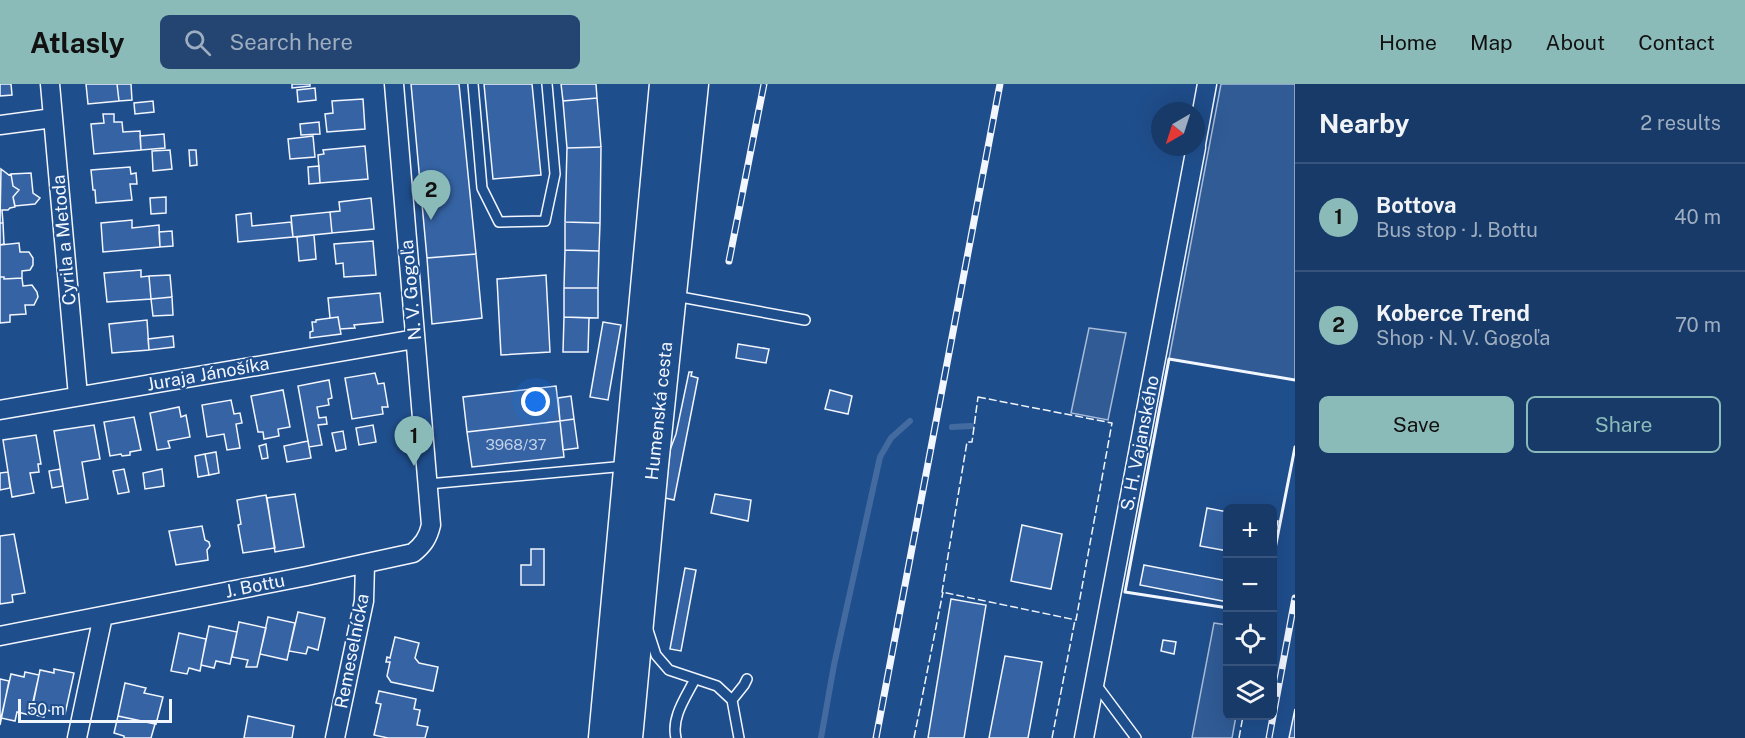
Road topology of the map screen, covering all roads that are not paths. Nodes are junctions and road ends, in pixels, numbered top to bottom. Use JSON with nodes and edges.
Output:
{"nodes":[{"id":1,"x":50,"y":84,"type":"edge"},
{"id":2,"x":394,"y":84,"type":"edge"},
{"id":3,"x":473,"y":84,"type":"edge"},
{"id":4,"x":547,"y":84,"type":"edge"},
{"id":5,"x":665,"y":84,"type":"edge"},
{"id":6,"x":693,"y":84,"type":"edge"},
{"id":7,"x":1207,"y":84,"type":"edge"},
{"id":8,"x":1204,"y":102,"type":"edge"},
{"id":9,"x":53,"y":118,"type":"junction"},
{"id":10,"x":0,"y":125,"type":"edge"},
{"id":11,"x":1194,"y":156,"type":"edge"},
{"id":12,"x":658,"y":293,"type":"junction"},
{"id":13,"x":805,"y":320,"type":"dead end"},
{"id":14,"x":415,"y":339,"type":"junction"},
{"id":15,"x":78,"y":396,"type":"junction"},
{"id":16,"x":0,"y":410,"type":"edge"},
{"id":17,"x":426,"y":461,"type":"joint"},
{"id":18,"x":642,"y":465,"type":"junction"},
{"id":19,"x":428,"y":484,"type":"junction"},
{"id":20,"x":365,"y":564,"type":"junction"},
{"id":21,"x":640,"y":603,"type":"junction"},
{"id":22,"x":102,"y":616,"type":"junction"},
{"id":23,"x":0,"y":636,"type":"edge"},
{"id":24,"x":747,"y":679,"type":"dead end"},
{"id":25,"x":695,"y":680,"type":"junction"},
{"id":26,"x":1094,"y":681,"type":"junction"},
{"id":27,"x":732,"y":700,"type":"junction"},
{"id":28,"x":736,"y":737,"type":"edge"},
{"id":29,"x":77,"y":738,"type":"edge"},
{"id":30,"x":335,"y":738,"type":"edge"},
{"id":31,"x":604,"y":738,"type":"edge"},
{"id":32,"x":627,"y":738,"type":"edge"},
{"id":33,"x":676,"y":738,"type":"edge"},
{"id":34,"x":1084,"y":738,"type":"edge"},
{"id":35,"x":1136,"y":738,"type":"edge"}],
"edges":[{"from":1,"to":9,"type":"street","name":"Cyrila a Metoda"},
{"from":2,"to":14,"type":"street","name":"N. V. Gogoľa"},
{"from":3,"to":4,"type":"lane"},
{"from":5,"to":12,"type":"main road","name":"Humenská cesta"},
{"from":6,"to":12,"type":"main road","name":"Humenská cesta"},
{"from":7,"to":8,"type":"street","name":"S. H. Vajanského"},
{"from":9,"to":10,"type":"street"},
{"from":9,"to":15,"type":"street","name":"Cyrila a Metoda"},
{"from":11,"to":26,"type":"street","name":"S. H. Vajanského"},
{"from":12,"to":13,"type":"lane"},
{"from":12,"to":18,"type":"main road","name":"Humenská cesta"},
{"from":14,"to":15,"type":"street","name":"Juraja Jánošíka"},
{"from":14,"to":17,"type":"street","name":"N. V. Gogoľa"},
{"from":15,"to":16,"type":"street","name":"Juraja Jánošíka"},
{"from":17,"to":19,"type":"street","name":"J. Bottu"},
{"from":18,"to":19,"type":"lane"},
{"from":18,"to":21,"type":"main road","name":"Humenská cesta"},
{"from":18,"to":31,"type":"main road","name":"Humenská cesta"},
{"from":19,"to":20,"type":"street","name":"J. Bottu"},
{"from":20,"to":22,"type":"street","name":"J. Bottu"},
{"from":20,"to":30,"type":"street","name":"Remeselnícka"},
{"from":21,"to":25,"type":"lane"},
{"from":21,"to":32,"type":"main road","name":"Humenská cesta"},
{"from":22,"to":23,"type":"street","name":"J. Bottu"},
{"from":22,"to":29,"type":"street"},
{"from":24,"to":27,"type":"lane"},
{"from":25,"to":27,"type":"lane"},
{"from":25,"to":33,"type":"lane"},
{"from":26,"to":34,"type":"street","name":"S. H. Vajanského"},
{"from":26,"to":35,"type":"lane"},
{"from":27,"to":28,"type":"lane"}]}
